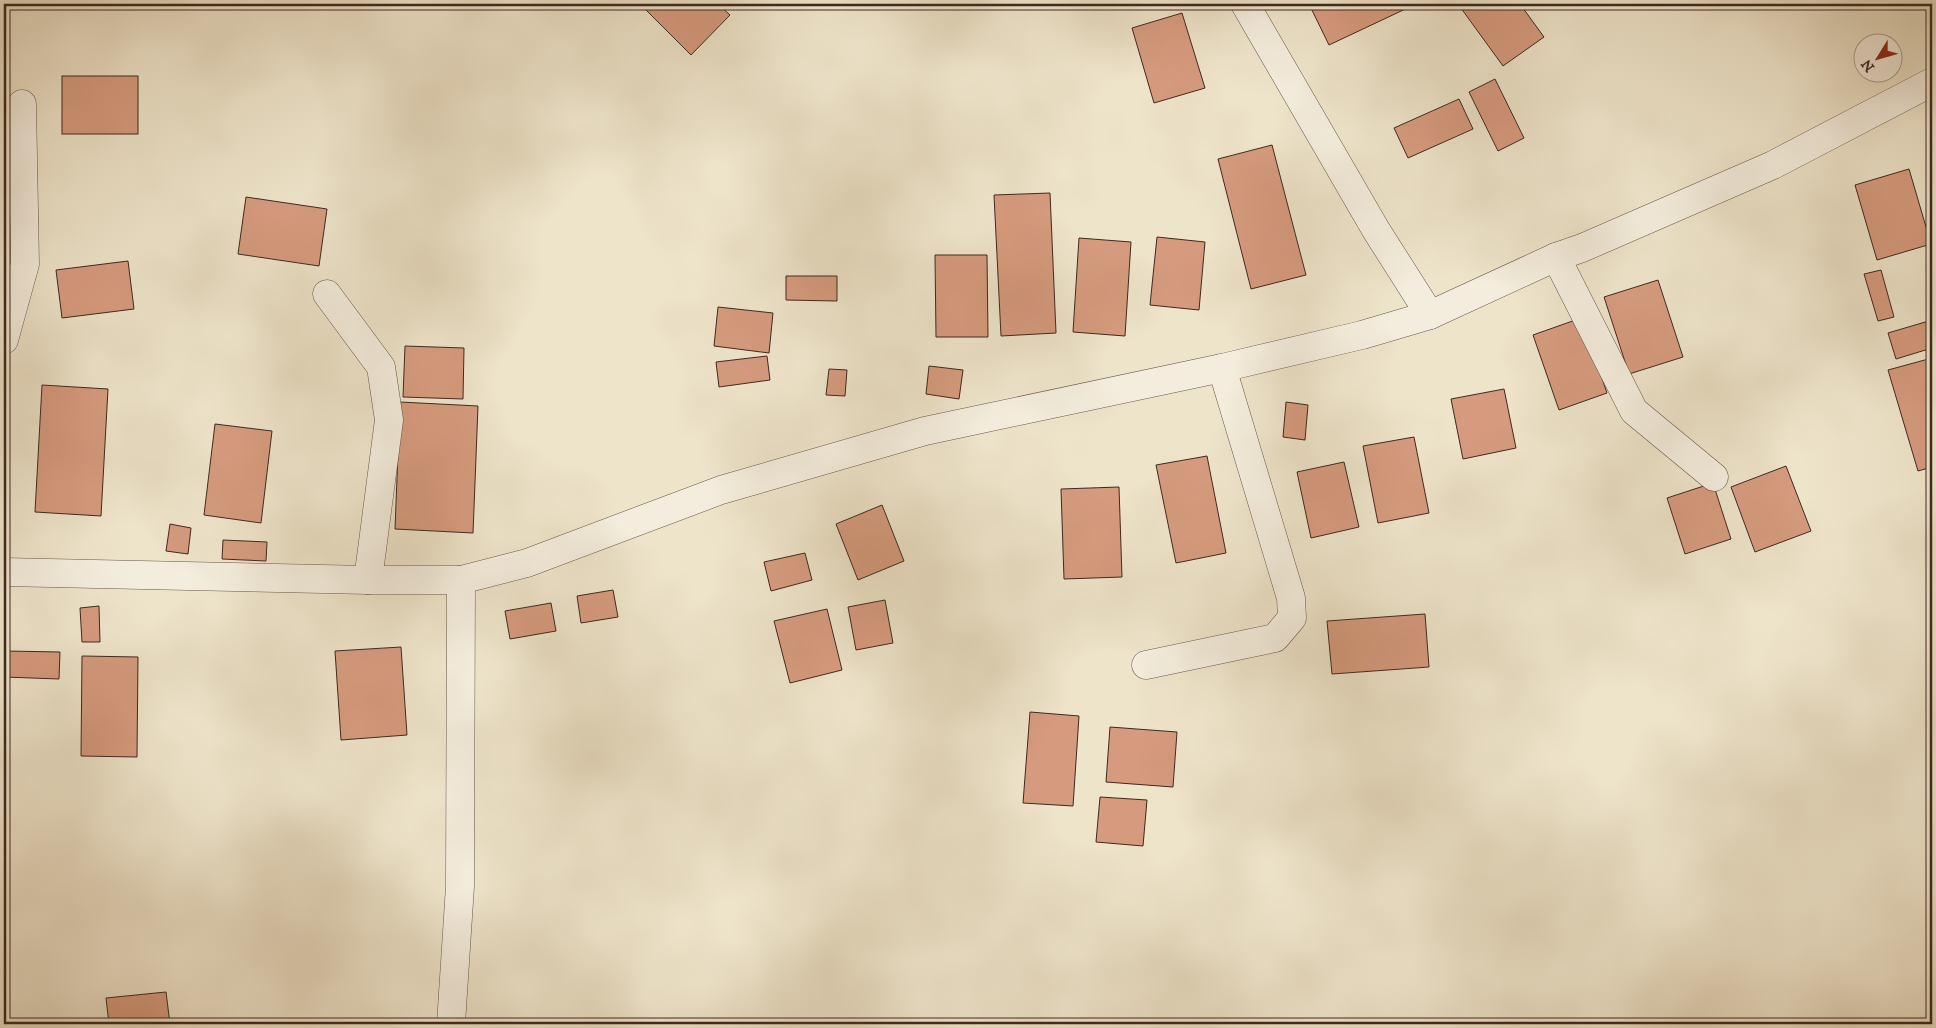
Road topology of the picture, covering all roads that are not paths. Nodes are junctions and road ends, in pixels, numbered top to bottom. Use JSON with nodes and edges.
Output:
{"nodes":[{"id":1,"x":1245,"y":4,"type":"edge"},
{"id":2,"x":1932,"y":82,"type":"edge"},
{"id":3,"x":22,"y":104,"type":"dead end"},
{"id":4,"x":1556,"y":257,"type":"junction"},
{"id":5,"x":327,"y":294,"type":"dead end"},
{"id":6,"x":1430,"y":315,"type":"junction"},
{"id":7,"x":4,"y":340,"type":"edge"},
{"id":8,"x":1222,"y":368,"type":"junction"},
{"id":9,"x":1714,"y":477,"type":"dead end"},
{"id":10,"x":4,"y":572,"type":"edge"},
{"id":11,"x":368,"y":580,"type":"junction"},
{"id":12,"x":461,"y":580,"type":"junction"},
{"id":13,"x":1146,"y":665,"type":"dead end"},
{"id":14,"x":451,"y":1024,"type":"edge"}],
"edges":[{"from":1,"to":6,"type":"street"},
{"from":2,"to":4,"type":"street"},
{"from":3,"to":7,"type":"street"},
{"from":4,"to":6,"type":"street"},
{"from":4,"to":9,"type":"street"},
{"from":5,"to":11,"type":"street"},
{"from":6,"to":8,"type":"street"},
{"from":8,"to":12,"type":"street"},
{"from":8,"to":13,"type":"street"},
{"from":10,"to":11,"type":"street"},
{"from":11,"to":12,"type":"street"},
{"from":12,"to":14,"type":"street"}]}
